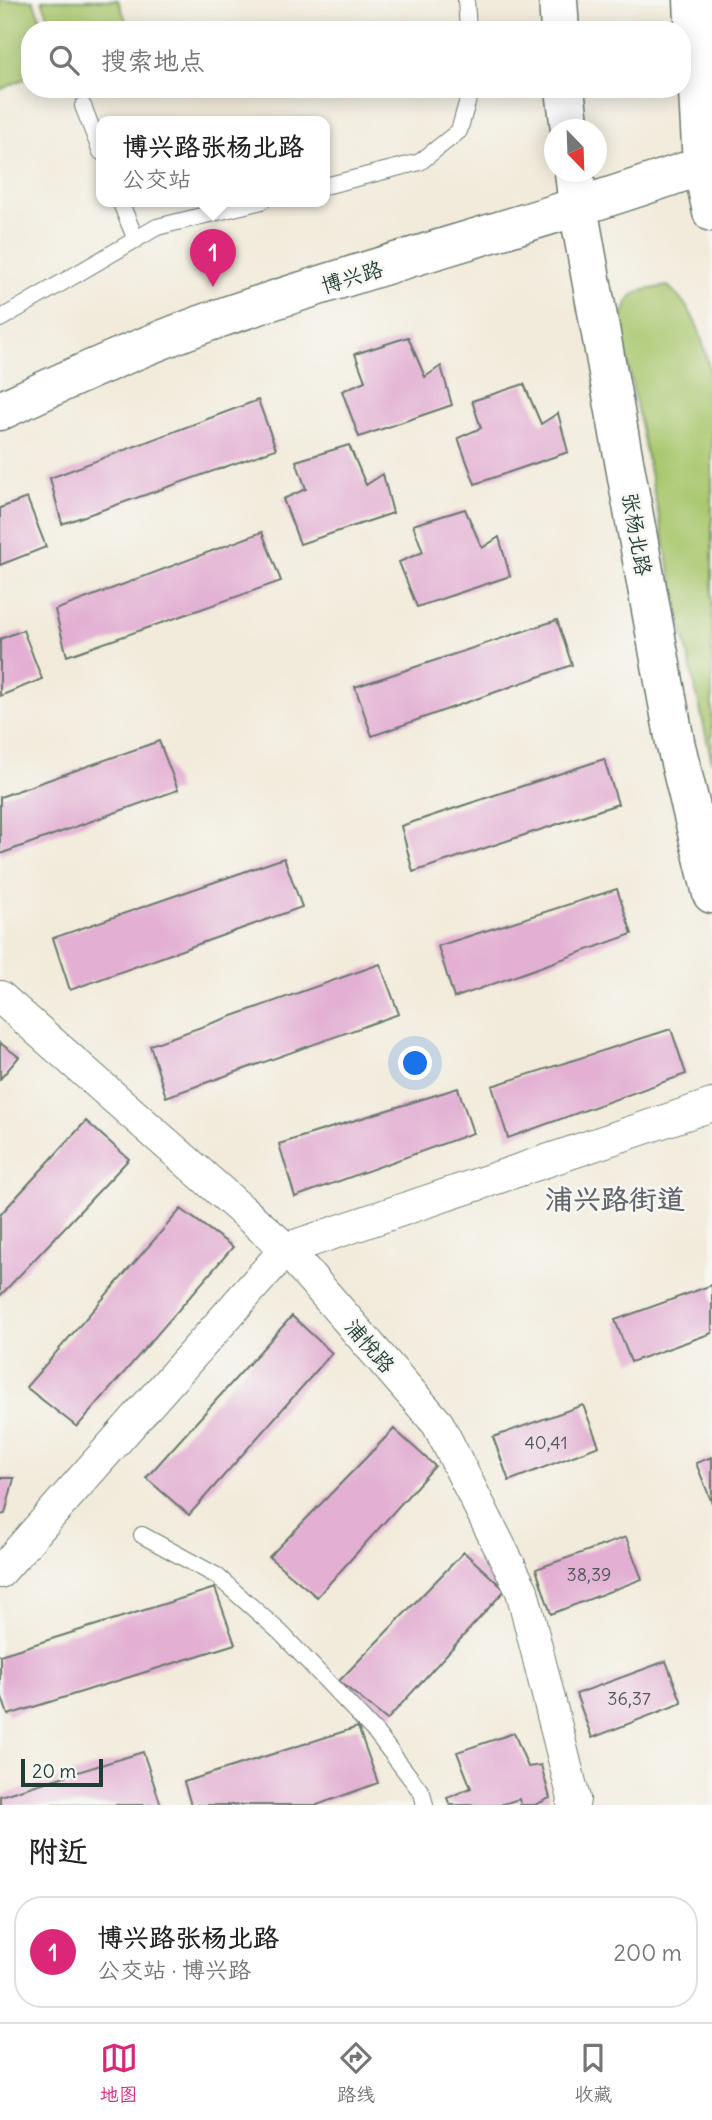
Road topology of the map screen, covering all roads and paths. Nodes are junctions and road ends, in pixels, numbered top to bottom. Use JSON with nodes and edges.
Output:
{"nodes":[{"id":1,"x":466,"y":0,"type":"edge"},
{"id":2,"x":558,"y":0,"type":"edge"},
{"id":3,"x":693,"y":0,"type":"edge"},
{"id":4,"x":467,"y":21,"type":"edge"},
{"id":5,"x":559,"y":21,"type":"edge"},
{"id":6,"x":468,"y":98,"type":"edge"},
{"id":7,"x":566,"y":98,"type":"edge"},
{"id":8,"x":83,"y":106,"type":"dead end"},
{"id":9,"x":569,"y":119,"type":"edge"},
{"id":10,"x":96,"y":139,"type":"edge"},
{"id":11,"x":707,"y":164,"type":"edge"},
{"id":12,"x":330,"y":185,"type":"edge"},
{"id":13,"x":576,"y":189,"type":"edge"},
{"id":14,"x":122,"y":207,"type":"edge"},
{"id":15,"x":238,"y":207,"type":"edge"},
{"id":16,"x":712,"y":212,"type":"edge"},
{"id":17,"x":135,"y":240,"type":"junction"},
{"id":18,"x":0,"y":319,"type":"edge"},
{"id":19,"x":0,"y":411,"type":"edge"},
{"id":20,"x":712,"y":894,"type":"edge"},
{"id":21,"x":0,"y":997,"type":"edge"},
{"id":22,"x":712,"y":1105,"type":"edge"},
{"id":23,"x":286,"y":1249,"type":"junction"},
{"id":24,"x":142,"y":1535,"type":"dead end"},
{"id":25,"x":0,"y":1572,"type":"edge"},
{"id":26,"x":425,"y":1805,"type":"edge"},
{"id":27,"x":573,"y":1805,"type":"edge"}],
"edges":[{"from":1,"to":4,"type":"lane"},
{"from":2,"to":5,"type":"main road"},
{"from":3,"to":11,"type":"main road"},
{"from":6,"to":12,"type":"lane"},
{"from":7,"to":9,"type":"main road"},
{"from":8,"to":10,"type":"lane"},
{"from":11,"to":13,"type":"main road","name":"博兴路"},
{"from":11,"to":16,"type":"main road"},
{"from":13,"to":19,"type":"main road","name":"博兴路"},
{"from":13,"to":20,"type":"main road","name":"张杨北路"},
{"from":14,"to":17,"type":"lane"},
{"from":15,"to":17,"type":"lane"},
{"from":17,"to":18,"type":"lane"},
{"from":21,"to":23,"type":"street","name":"浦悦路"},
{"from":22,"to":23,"type":"street"},
{"from":23,"to":25,"type":"street"},
{"from":23,"to":27,"type":"street","name":"浦悦路"},
{"from":24,"to":26,"type":"lane"}]}
